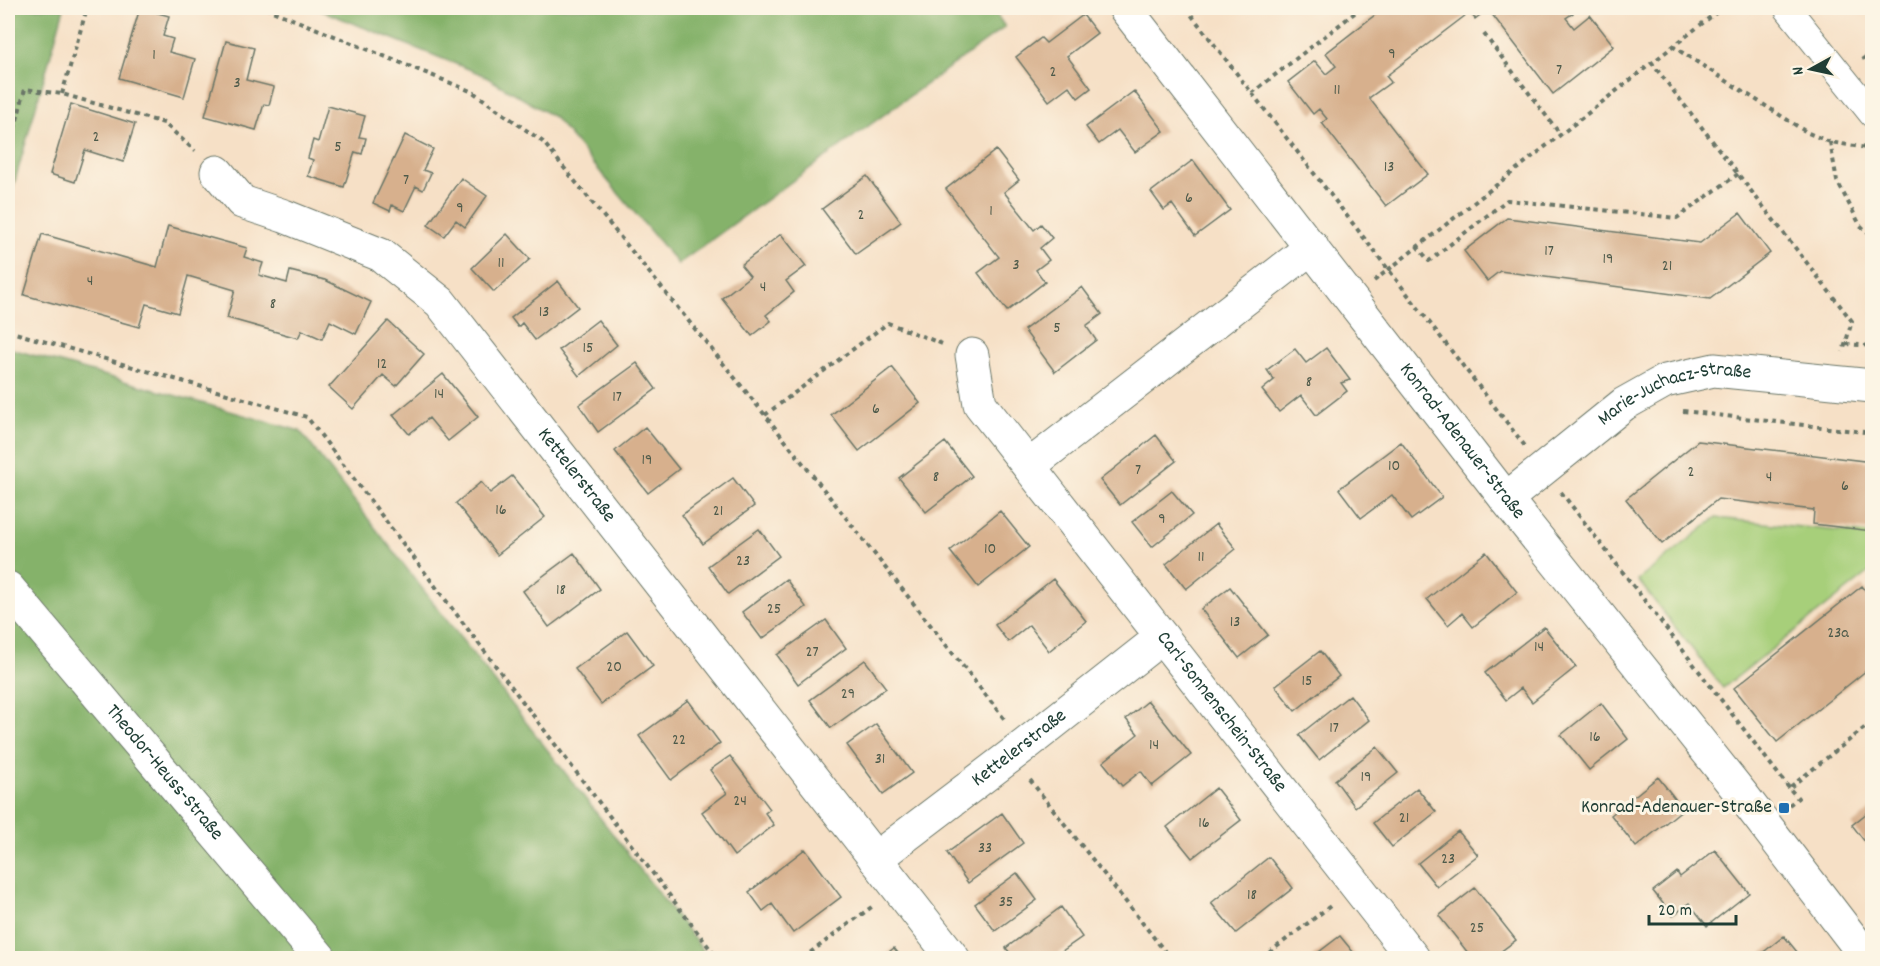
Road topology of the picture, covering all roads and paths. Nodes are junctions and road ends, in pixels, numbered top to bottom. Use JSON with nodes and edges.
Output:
{"nodes":[{"id":1,"x":87,"y":8,"type":"edge"},
{"id":2,"x":265,"y":8,"type":"edge"},
{"id":3,"x":1125,"y":8,"type":"edge"},
{"id":4,"x":1186,"y":8,"type":"edge"},
{"id":5,"x":1361,"y":8,"type":"edge"},
{"id":6,"x":1722,"y":8,"type":"edge"},
{"id":7,"x":1787,"y":8,"type":"edge"},
{"id":8,"x":1863,"y":8,"type":"edge"},
{"id":9,"x":1872,"y":19,"type":"edge"},
{"id":10,"x":1484,"y":34,"type":"dead end"},
{"id":11,"x":1672,"y":46,"type":"junction"},
{"id":12,"x":1652,"y":62,"type":"junction"},
{"id":13,"x":1252,"y":93,"type":"junction"},
{"id":14,"x":62,"y":94,"type":"junction"},
{"id":15,"x":1872,"y":114,"type":"edge"},
{"id":16,"x":1560,"y":134,"type":"junction"},
{"id":17,"x":1830,"y":142,"type":"junction"},
{"id":18,"x":1872,"y":149,"type":"edge"},
{"id":19,"x":8,"y":156,"type":"edge"},
{"id":20,"x":217,"y":172,"type":"joint"},
{"id":21,"x":1738,"y":174,"type":"junction"},
{"id":22,"x":1872,"y":237,"type":"edge"},
{"id":23,"x":1417,"y":246,"type":"junction"},
{"id":24,"x":1312,"y":247,"type":"junction"},
{"id":25,"x":1388,"y":270,"type":"junction"},
{"id":26,"x":1352,"y":299,"type":"junction"},
{"id":27,"x":8,"y":331,"type":"edge"},
{"id":28,"x":1846,"y":344,"type":"junction"},
{"id":29,"x":1872,"y":346,"type":"edge"},
{"id":30,"x":972,"y":355,"type":"joint"},
{"id":31,"x":1834,"y":382,"type":"junction"},
{"id":32,"x":1872,"y":386,"type":"edge"},
{"id":33,"x":1672,"y":410,"type":"dead end"},
{"id":34,"x":765,"y":415,"type":"junction"},
{"id":35,"x":1872,"y":433,"type":"edge"},
{"id":36,"x":1029,"y":466,"type":"junction"},
{"id":37,"x":1543,"y":469,"type":"junction"},
{"id":38,"x":1506,"y":499,"type":"junction"},
{"id":39,"x":8,"y":588,"type":"edge"},
{"id":40,"x":1161,"y":637,"type":"junction"},
{"id":41,"x":1872,"y":722,"type":"edge"},
{"id":42,"x":1018,"y":750,"type":"junction"},
{"id":43,"x":1789,"y":788,"type":"junction"},
{"id":44,"x":1784,"y":808,"type":"dead end"},
{"id":45,"x":875,"y":859,"type":"junction"},
{"id":46,"x":1356,"y":886,"type":"junction"},
{"id":47,"x":897,"y":888,"type":"junction"},
{"id":48,"x":320,"y":958,"type":"edge"},
{"id":49,"x":717,"y":958,"type":"edge"},
{"id":50,"x":803,"y":958,"type":"edge"},
{"id":51,"x":953,"y":958,"type":"edge"},
{"id":52,"x":1170,"y":958,"type":"edge"},
{"id":53,"x":1262,"y":958,"type":"edge"},
{"id":54,"x":1413,"y":958,"type":"edge"},
{"id":55,"x":1867,"y":958,"type":"edge"}],
"edges":[{"from":1,"to":14,"type":"path"},
{"from":2,"to":34,"type":"path"},
{"from":3,"to":24,"type":"street","name":"Konrad-Adenauer-Straße"},
{"from":4,"to":13,"type":"path"},
{"from":5,"to":13,"type":"path"},
{"from":6,"to":11,"type":"path"},
{"from":7,"to":15,"type":"street"},
{"from":8,"to":9,"type":"path"},
{"from":10,"to":16,"type":"path"},
{"from":11,"to":12,"type":"path"},
{"from":11,"to":17,"type":"path"},
{"from":12,"to":16,"type":"path"},
{"from":12,"to":21,"type":"path"},
{"from":13,"to":25,"type":"path"},
{"from":14,"to":19,"type":"path"},
{"from":14,"to":20,"type":"path"},
{"from":16,"to":23,"type":"path"},
{"from":17,"to":18,"type":"path"},
{"from":17,"to":22,"type":"path"},
{"from":20,"to":45,"type":"street","name":"Kettelerstraße"},
{"from":21,"to":23,"type":"path"},
{"from":21,"to":28,"type":"path"},
{"from":23,"to":25,"type":"path"},
{"from":24,"to":26,"type":"street","name":"Konrad-Adenauer-Straße"},
{"from":24,"to":36,"type":"street"},
{"from":25,"to":26,"type":"path"},
{"from":25,"to":37,"type":"path"},
{"from":26,"to":38,"type":"street","name":"Konrad-Adenauer-Straße"},
{"from":27,"to":49,"type":"path"},
{"from":28,"to":29,"type":"path"},
{"from":28,"to":31,"type":"path"},
{"from":30,"to":34,"type":"path"},
{"from":30,"to":36,"type":"street","name":"Carl-Sonnenschein-Straße"},
{"from":31,"to":32,"type":"street","name":"Marie-Juchacz-Straße"},
{"from":31,"to":37,"type":"street","name":"Marie-Juchacz-Straße"},
{"from":33,"to":35,"type":"path"},
{"from":34,"to":42,"type":"path"},
{"from":36,"to":40,"type":"street","name":"Carl-Sonnenschein-Straße"},
{"from":37,"to":38,"type":"street","name":"Marie-Juchacz-Straße"},
{"from":37,"to":43,"type":"path"},
{"from":38,"to":55,"type":"street","name":"Konrad-Adenauer-Straße"},
{"from":39,"to":48,"type":"street","name":"Theodor-Heuss-Straße"},
{"from":40,"to":42,"type":"street","name":"Kettelerstraße"},
{"from":40,"to":46,"type":"street","name":"Carl-Sonnenschein-Straße"},
{"from":41,"to":43,"type":"path"},
{"from":42,"to":45,"type":"street","name":"Kettelerstraße"},
{"from":42,"to":52,"type":"path"},
{"from":43,"to":44,"type":"path"},
{"from":45,"to":47,"type":"street","name":"Kettelerstraße"},
{"from":46,"to":53,"type":"path"},
{"from":46,"to":54,"type":"street","name":"Carl-Sonnenschein-Straße"},
{"from":47,"to":50,"type":"path"},
{"from":47,"to":51,"type":"street","name":"Kettelerstraße"}]}
